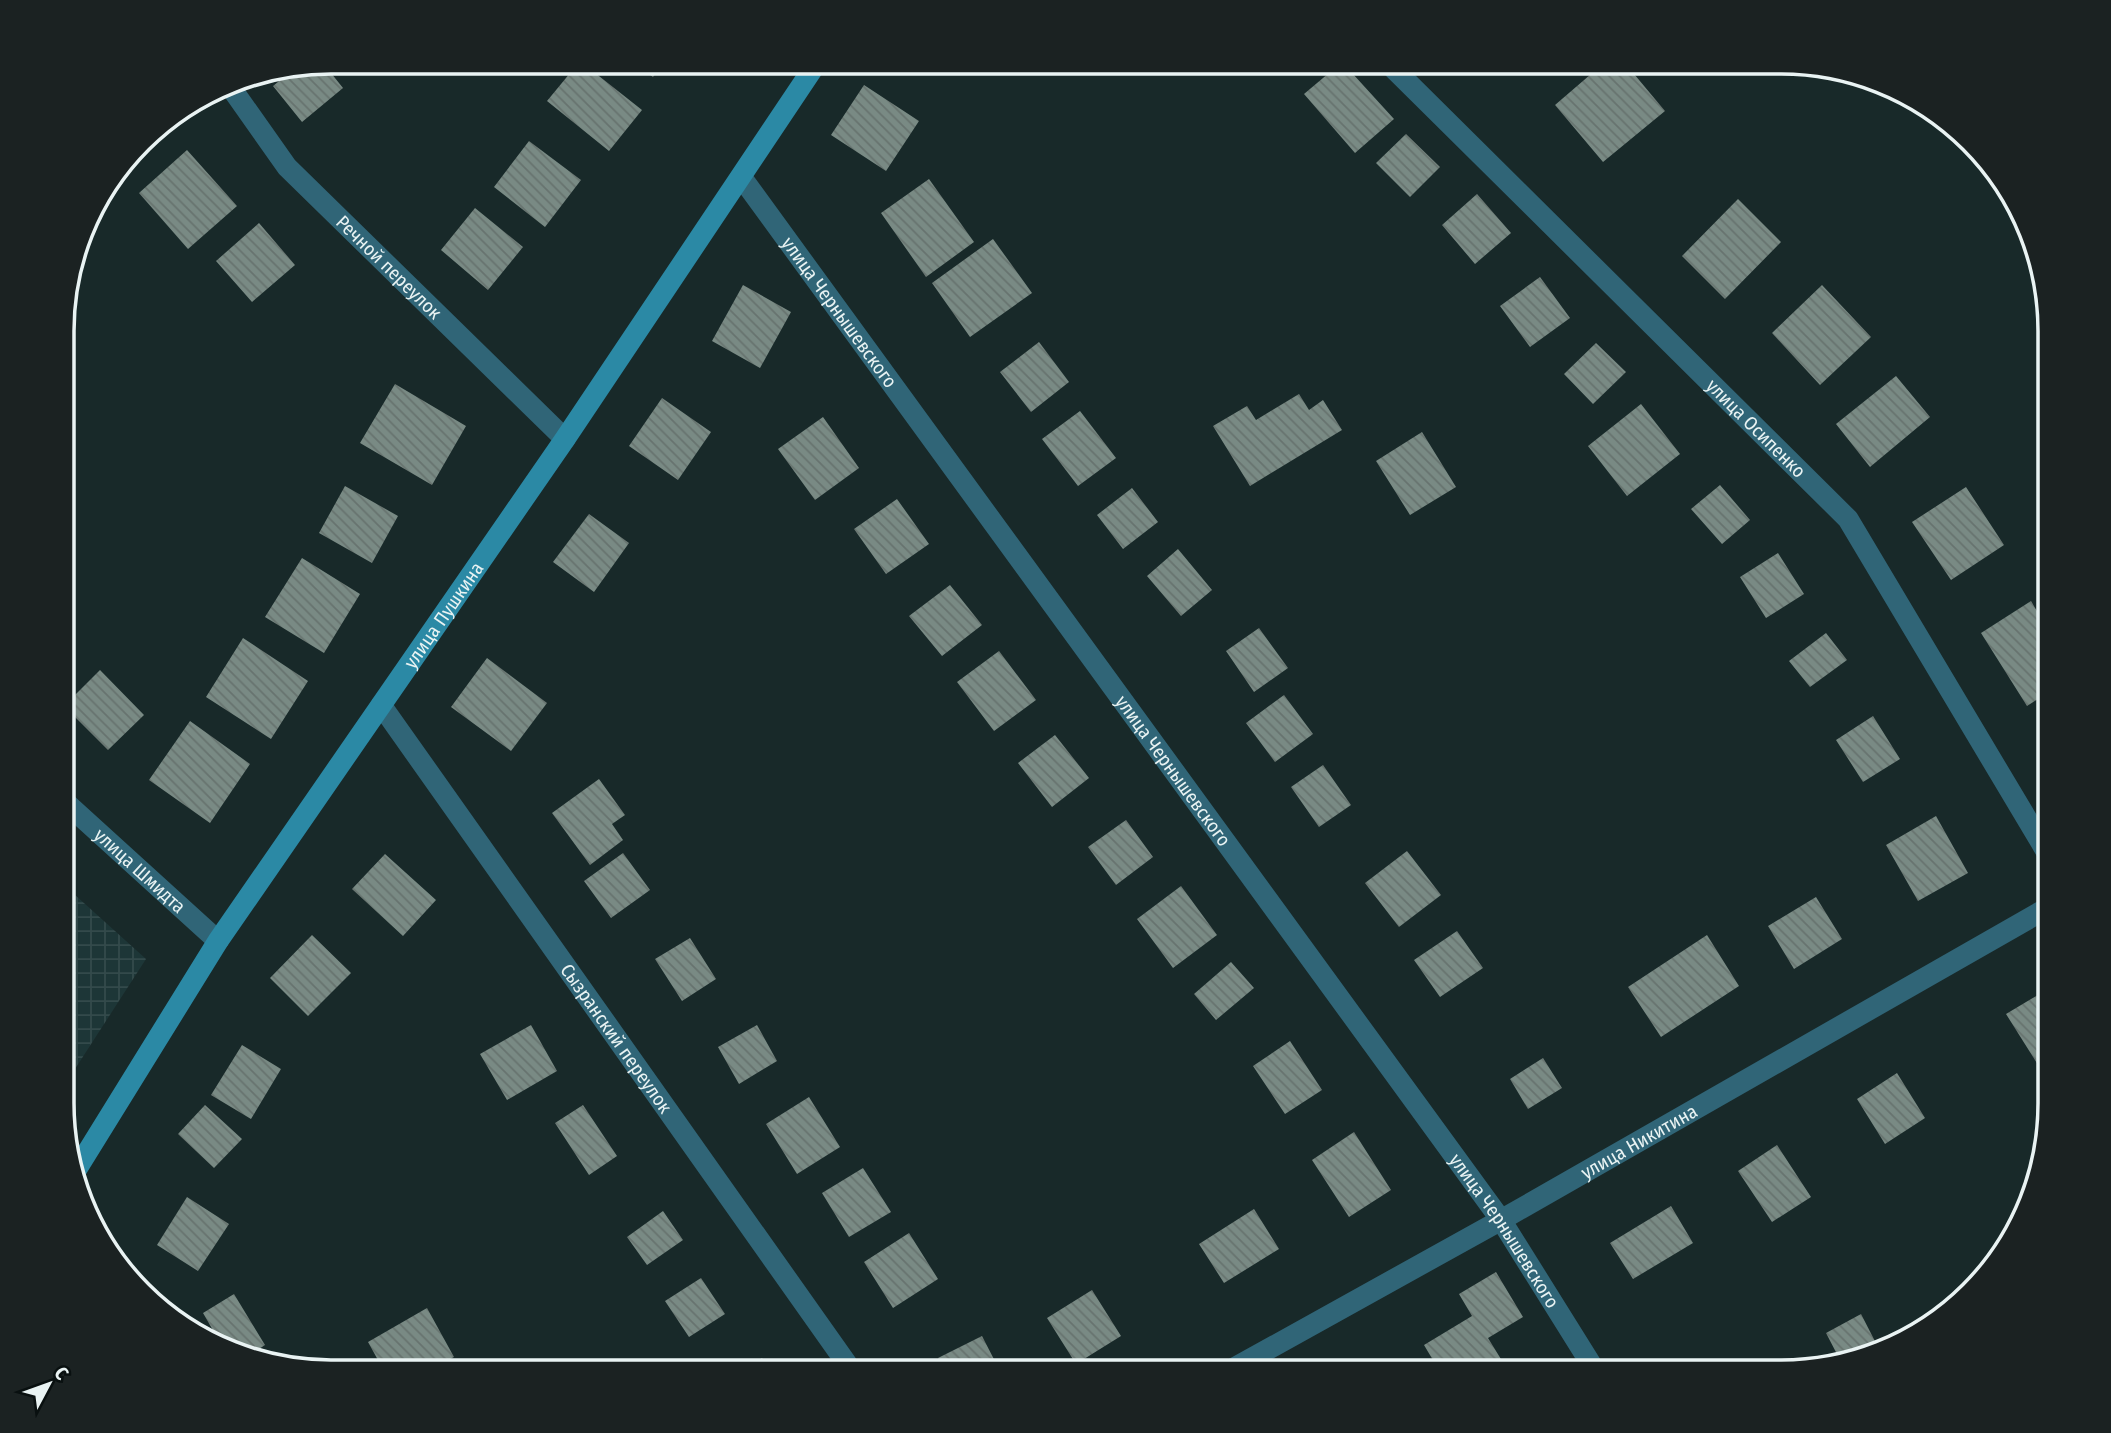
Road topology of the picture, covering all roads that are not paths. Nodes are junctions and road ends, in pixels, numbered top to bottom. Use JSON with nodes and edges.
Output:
{"nodes":[{"id":1,"x":810,"y":74,"type":"edge"},
{"id":2,"x":1399,"y":74,"type":"edge"},
{"id":3,"x":234,"y":92,"type":"edge"},
{"id":4,"x":742,"y":178,"type":"junction"},
{"id":5,"x":565,"y":439,"type":"junction"},
{"id":6,"x":382,"y":705,"type":"junction"},
{"id":7,"x":74,"y":810,"type":"edge"},
{"id":8,"x":2038,"y":838,"type":"edge"},
{"id":9,"x":2038,"y":913,"type":"edge"},
{"id":10,"x":218,"y":941,"type":"junction"},
{"id":11,"x":81,"y":1163,"type":"edge"},
{"id":12,"x":1502,"y":1220,"type":"junction"},
{"id":13,"x":844,"y":1360,"type":"edge"},
{"id":14,"x":1247,"y":1360,"type":"edge"},
{"id":15,"x":1589,"y":1360,"type":"edge"}],
"edges":[{"from":1,"to":4,"type":"main road","name":"улица Пушкина"},
{"from":2,"to":8,"type":"street","name":"улица Осипенко"},
{"from":3,"to":5,"type":"street","name":"Речной переулок"},
{"from":4,"to":5,"type":"main road","name":"улица Пушкина"},
{"from":4,"to":12,"type":"street","name":"улица Чернышевского"},
{"from":5,"to":6,"type":"main road","name":"улица Пушкина"},
{"from":6,"to":10,"type":"main road","name":"улица Пушкина"},
{"from":6,"to":13,"type":"street","name":"Сызранский переулок"},
{"from":7,"to":10,"type":"street","name":"улица Шмидта"},
{"from":9,"to":12,"type":"street","name":"улица Никитина"},
{"from":10,"to":11,"type":"main road","name":"улица Пушкина"},
{"from":12,"to":14,"type":"street","name":"улица Никитина"},
{"from":12,"to":15,"type":"street","name":"улица Чернышевского"}]}
